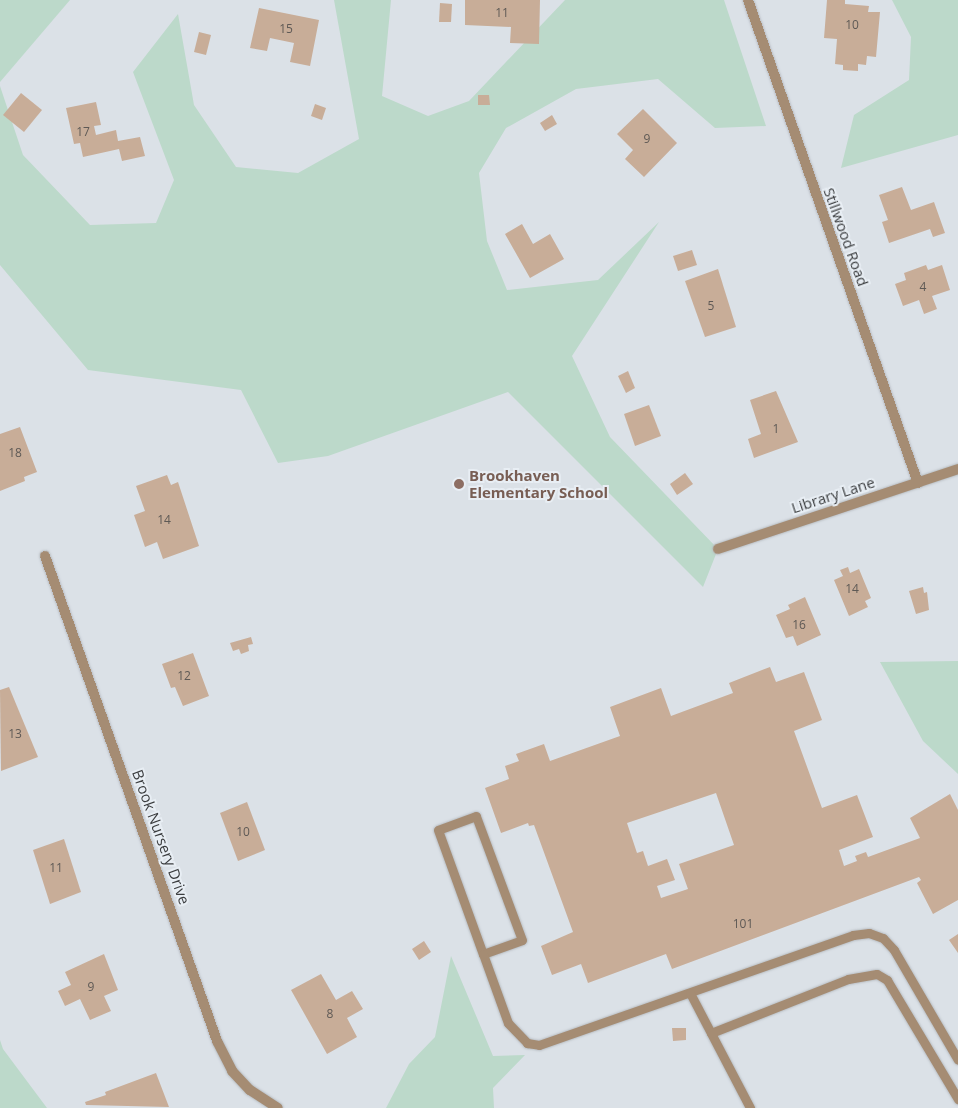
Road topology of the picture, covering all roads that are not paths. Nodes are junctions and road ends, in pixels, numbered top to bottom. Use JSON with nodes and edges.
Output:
{"nodes":[{"id":1,"x":748,"y":0,"type":"edge"},
{"id":2,"x":958,"y":469,"type":"edge"},
{"id":3,"x":918,"y":483,"type":"junction"},
{"id":4,"x":718,"y":548,"type":"dead end"},
{"id":5,"x":45,"y":556,"type":"dead end"},
{"id":6,"x":483,"y":954,"type":"junction"},
{"id":7,"x":690,"y":993,"type":"junction"},
{"id":8,"x":711,"y":1033,"type":"junction"},
{"id":9,"x":958,"y":1060,"type":"edge"},
{"id":10,"x":958,"y":1099,"type":"edge"},
{"id":11,"x":278,"y":1108,"type":"edge"},
{"id":12,"x":750,"y":1108,"type":"edge"}],
"edges":[{"from":1,"to":3,"type":"street","name":"Stillwood Road"},
{"from":2,"to":3,"type":"street","name":"Library Lane"},
{"from":3,"to":4,"type":"street","name":"Library Lane"},
{"from":5,"to":11,"type":"street","name":"Brook Nursery Drive"},
{"from":6,"to":6,"type":"lane"},
{"from":6,"to":7,"type":"lane"},
{"from":7,"to":8,"type":"lane"},
{"from":7,"to":9,"type":"lane"},
{"from":8,"to":10,"type":"lane"},
{"from":8,"to":12,"type":"lane"}]}
